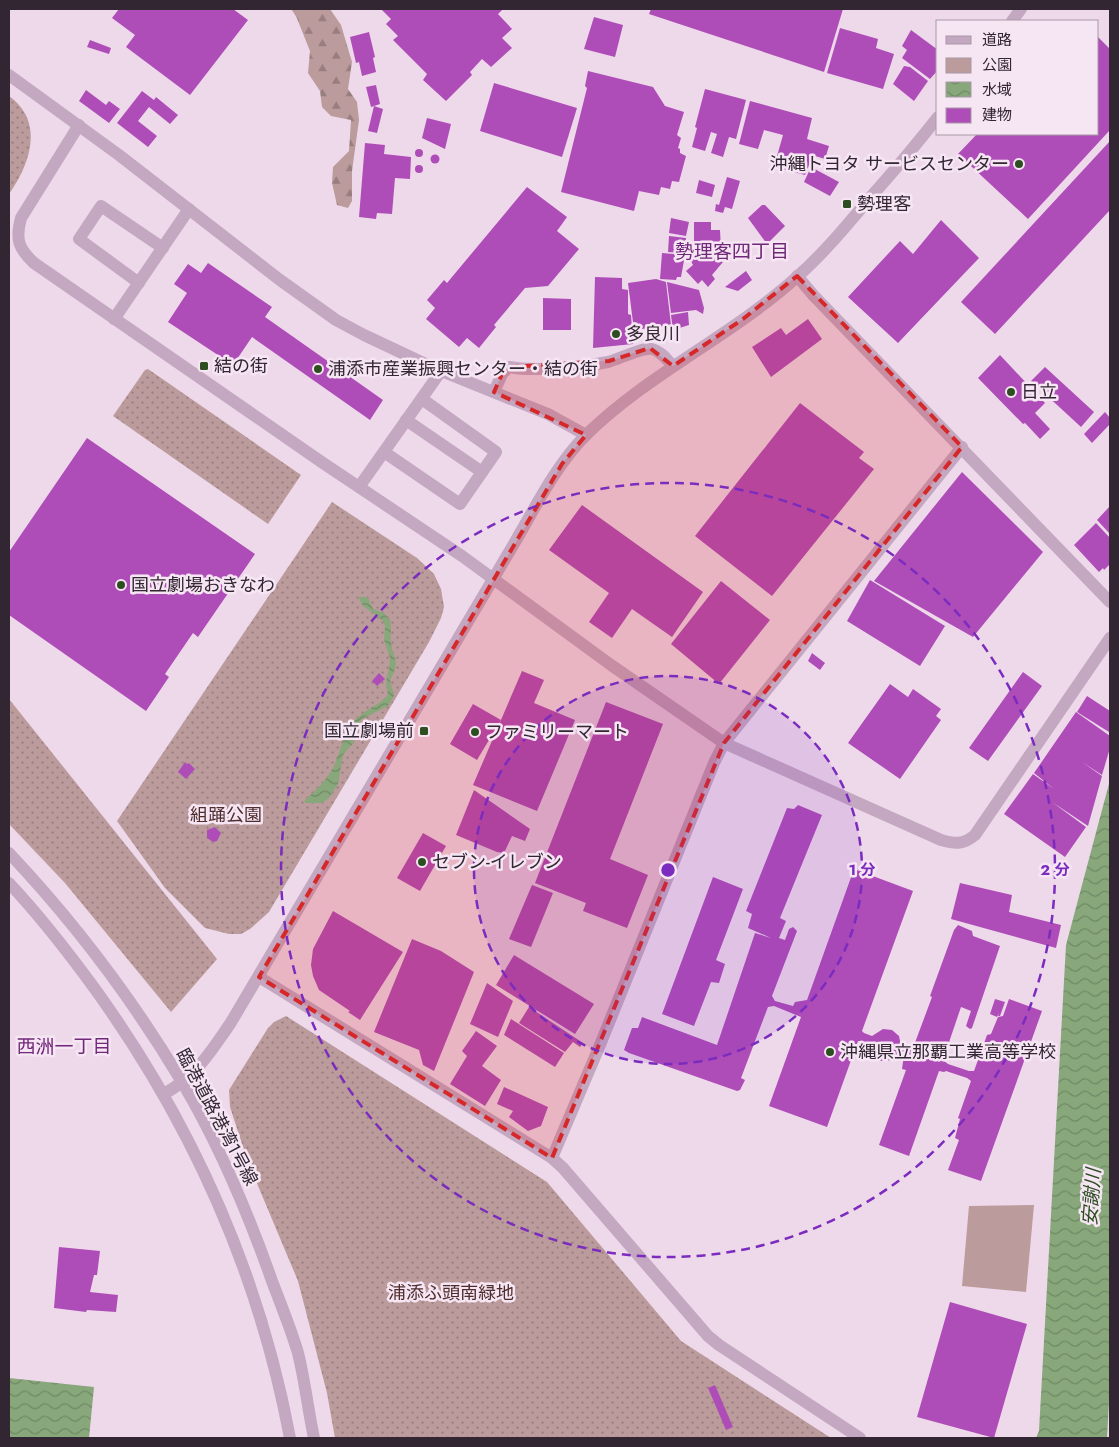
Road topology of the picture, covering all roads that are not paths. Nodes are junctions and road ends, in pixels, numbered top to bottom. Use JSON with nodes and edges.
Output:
{"nodes":[{"id":1,"x":1021,"y":9,"type":"edge"},
{"id":2,"x":1013,"y":20,"type":"edge"},
{"id":3,"x":9,"y":75,"type":"edge"},
{"id":4,"x":936,"y":120,"type":"edge"},
{"id":5,"x":79,"y":125,"type":"junction"},
{"id":6,"x":189,"y":209,"type":"junction"},
{"id":7,"x":162,"y":248,"type":"junction"},
{"id":8,"x":797,"y":276,"type":"junction"},
{"id":9,"x":139,"y":283,"type":"junction"},
{"id":10,"x":114,"y":319,"type":"junction"},
{"id":11,"x":672,"y":366,"type":"junction"},
{"id":12,"x":441,"y":371,"type":"junction"},
{"id":13,"x":494,"y":392,"type":"junction"},
{"id":14,"x":422,"y":399,"type":"junction"},
{"id":15,"x":406,"y":420,"type":"junction"},
{"id":16,"x":586,"y":435,"type":"junction"},
{"id":17,"x":962,"y":447,"type":"junction"},
{"id":18,"x":384,"y":452,"type":"junction"},
{"id":19,"x":482,"y":472,"type":"junction"},
{"id":20,"x":359,"y":488,"type":"junction"},
{"id":21,"x":493,"y":579,"type":"junction"},
{"id":22,"x":1110,"y":602,"type":"edge"},
{"id":23,"x":1110,"y":638,"type":"edge"},
{"id":24,"x":724,"y":743,"type":"junction"},
{"id":25,"x":9,"y":853,"type":"edge"},
{"id":26,"x":9,"y":883,"type":"edge"},
{"id":27,"x":258,"y":977,"type":"junction"},
{"id":28,"x":183,"y":1083,"type":"junction"},
{"id":29,"x":164,"y":1094,"type":"junction"},
{"id":30,"x":552,"y":1158,"type":"junction"},
{"id":31,"x":290,"y":1438,"type":"edge"},
{"id":32,"x":314,"y":1438,"type":"edge"},
{"id":33,"x":860,"y":1438,"type":"edge"}],
"edges":[{"from":1,"to":2,"type":"street"},
{"from":3,"to":5,"type":"street"},
{"from":4,"to":8,"type":"street"},
{"from":5,"to":6,"type":"street"},
{"from":5,"to":10,"type":"street"},
{"from":6,"to":7,"type":"street"},
{"from":6,"to":12,"type":"street"},
{"from":7,"to":9,"type":"street"},
{"from":7,"to":9,"type":"street"},
{"from":8,"to":11,"type":"street"},
{"from":8,"to":17,"type":"street"},
{"from":9,"to":10,"type":"street"},
{"from":10,"to":20,"type":"street"},
{"from":11,"to":13,"type":"street"},
{"from":11,"to":16,"type":"street"},
{"from":12,"to":13,"type":"street"},
{"from":12,"to":14,"type":"street"},
{"from":13,"to":16,"type":"street"},
{"from":14,"to":15,"type":"street"},
{"from":14,"to":19,"type":"street"},
{"from":15,"to":18,"type":"street"},
{"from":15,"to":19,"type":"street"},
{"from":16,"to":21,"type":"street"},
{"from":17,"to":22,"type":"street"},
{"from":17,"to":24,"type":"street"},
{"from":18,"to":19,"type":"street"},
{"from":18,"to":20,"type":"street"},
{"from":20,"to":21,"type":"street"},
{"from":21,"to":24,"type":"street"},
{"from":21,"to":27,"type":"street"},
{"from":23,"to":24,"type":"street"},
{"from":24,"to":30,"type":"street"},
{"from":25,"to":28,"type":"street","name":"臨港道路港湾1号線"},
{"from":26,"to":29,"type":"street","name":"臨港道路港湾1号線"},
{"from":27,"to":28,"type":"street"},
{"from":27,"to":30,"type":"street"},
{"from":28,"to":29,"type":"street"},
{"from":28,"to":32,"type":"street","name":"臨港道路港湾1号線"},
{"from":29,"to":31,"type":"street","name":"臨港道路港湾1号線"},
{"from":30,"to":33,"type":"street"}]}
